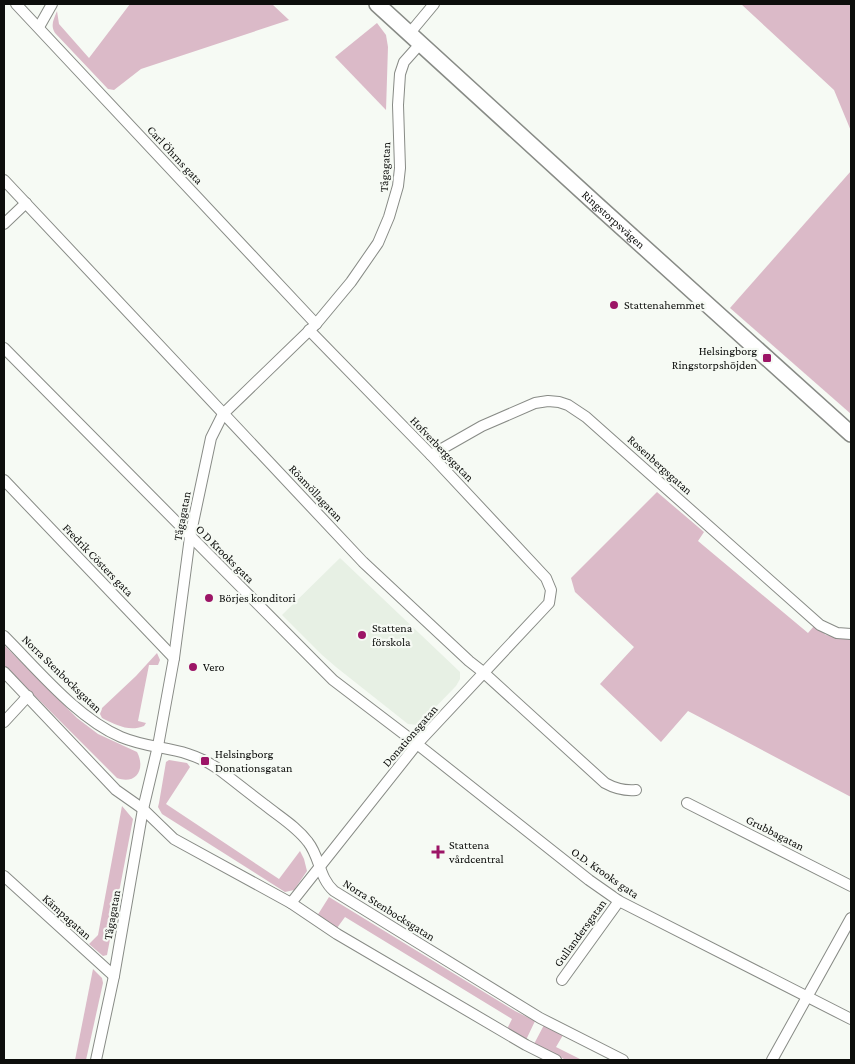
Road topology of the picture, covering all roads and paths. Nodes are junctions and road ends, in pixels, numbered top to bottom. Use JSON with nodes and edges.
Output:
{"nodes":[{"id":1,"x":16,"y":4,"type":"edge"},
{"id":2,"x":52,"y":4,"type":"edge"},
{"id":3,"x":377,"y":4,"type":"edge"},
{"id":4,"x":434,"y":4,"type":"edge"},
{"id":5,"x":38,"y":27,"type":"junction"},
{"id":6,"x":409,"y":34,"type":"junction"},
{"id":7,"x":420,"y":44,"type":"junction"},
{"id":8,"x":4,"y":180,"type":"edge"},
{"id":9,"x":26,"y":203,"type":"junction"},
{"id":10,"x":4,"y":224,"type":"edge"},
{"id":11,"x":312,"y":327,"type":"junction"},
{"id":12,"x":4,"y":348,"type":"edge"},
{"id":13,"x":223,"y":414,"type":"junction"},
{"id":14,"x":851,"y":434,"type":"edge"},
{"id":15,"x":431,"y":455,"type":"junction"},
{"id":16,"x":4,"y":480,"type":"edge"},
{"id":17,"x":190,"y":537,"type":"junction"},
{"id":18,"x":551,"y":590,"type":"joint"},
{"id":19,"x":851,"y":634,"type":"edge"},
{"id":20,"x":4,"y":636,"type":"edge"},
{"id":21,"x":174,"y":658,"type":"junction"},
{"id":22,"x":4,"y":672,"type":"edge"},
{"id":23,"x":484,"y":672,"type":"junction"},
{"id":24,"x":28,"y":696,"type":"junction"},
{"id":25,"x":4,"y":722,"type":"edge"},
{"id":26,"x":417,"y":744,"type":"junction"},
{"id":27,"x":158,"y":746,"type":"junction"},
{"id":28,"x":636,"y":790,"type":"dead end"},
{"id":29,"x":687,"y":803,"type":"dead end"},
{"id":30,"x":143,"y":809,"type":"junction"},
{"id":31,"x":320,"y":867,"type":"junction"},
{"id":32,"x":4,"y":876,"type":"edge"},
{"id":33,"x":851,"y":886,"type":"edge"},
{"id":34,"x":618,"y":901,"type":"junction"},
{"id":35,"x":291,"y":903,"type":"junction"},
{"id":36,"x":851,"y":918,"type":"edge"},
{"id":37,"x":114,"y":976,"type":"junction"},
{"id":38,"x":562,"y":980,"type":"dead end"},
{"id":39,"x":807,"y":998,"type":"junction"},
{"id":40,"x":851,"y":1019,"type":"edge"},
{"id":41,"x":96,"y":1060,"type":"edge"},
{"id":42,"x":556,"y":1060,"type":"edge"},
{"id":43,"x":623,"y":1060,"type":"edge"},
{"id":44,"x":772,"y":1060,"type":"edge"}],
"edges":[{"from":1,"to":5,"type":"street","name":"Carl Öhrns gata"},
{"from":2,"to":5,"type":"street"},
{"from":3,"to":6,"type":"street","name":"Ringstorpsvägen"},
{"from":4,"to":6,"type":"street"},
{"from":5,"to":11,"type":"street","name":"Carl Öhrns gata"},
{"from":6,"to":7,"type":"street","name":"Ringstorpsvägen"},
{"from":7,"to":11,"type":"street","name":"Tågagatan"},
{"from":7,"to":14,"type":"street","name":"Ringstorpsvägen"},
{"from":8,"to":9,"type":"street","name":"Röamöllagatan"},
{"from":9,"to":10,"type":"street"},
{"from":9,"to":13,"type":"street","name":"Röamöllagatan"},
{"from":11,"to":13,"type":"street","name":"Tågagatan"},
{"from":11,"to":15,"type":"street","name":"Hofverbergsgatan"},
{"from":12,"to":17,"type":"street","name":"O D Krooks gata"},
{"from":13,"to":17,"type":"street","name":"Tågagatan"},
{"from":13,"to":23,"type":"street","name":"Röamöllagatan"},
{"from":15,"to":18,"type":"street","name":"Hofverbergsgatan"},
{"from":15,"to":19,"type":"street","name":"Rosenbergsgatan"},
{"from":16,"to":21,"type":"street","name":"Fredrik Cösters gata"},
{"from":17,"to":21,"type":"street","name":"Tågagatan"},
{"from":17,"to":26,"type":"street","name":"O D Krooks gata"},
{"from":18,"to":23,"type":"street","name":"Donationsgatan"},
{"from":20,"to":27,"type":"street","name":"Norra Stenbocksgatan"},
{"from":21,"to":27,"type":"street","name":"Tågagatan"},
{"from":22,"to":24,"type":"street"},
{"from":23,"to":26,"type":"street","name":"Donationsgatan"},
{"from":23,"to":28,"type":"street","name":"Röamöllagatan"},
{"from":24,"to":25,"type":"street"},
{"from":24,"to":30,"type":"street"},
{"from":26,"to":31,"type":"street","name":"Donationsgatan"},
{"from":26,"to":34,"type":"street","name":"O.D. Krooks gata"},
{"from":27,"to":30,"type":"street","name":"Tågagatan"},
{"from":27,"to":31,"type":"street","name":"Norra Stenbocksgatan"},
{"from":29,"to":33,"type":"street","name":"Grubbagatan"},
{"from":30,"to":35,"type":"street"},
{"from":30,"to":37,"type":"street","name":"Tågagatan"},
{"from":31,"to":35,"type":"street","name":"Donationsgatan"},
{"from":31,"to":43,"type":"street","name":"Norra Stenbocksgatan"},
{"from":32,"to":37,"type":"street","name":"Kämpagatan"},
{"from":34,"to":38,"type":"street","name":"Gullandersgatan"},
{"from":34,"to":39,"type":"street","name":"O.D. Krooks gata"},
{"from":35,"to":42,"type":"street"},
{"from":36,"to":39,"type":"street"},
{"from":37,"to":41,"type":"street","name":"Tågagatan"},
{"from":39,"to":40,"type":"street","name":"O.D. Krooks gata"},
{"from":39,"to":44,"type":"street"}]}
